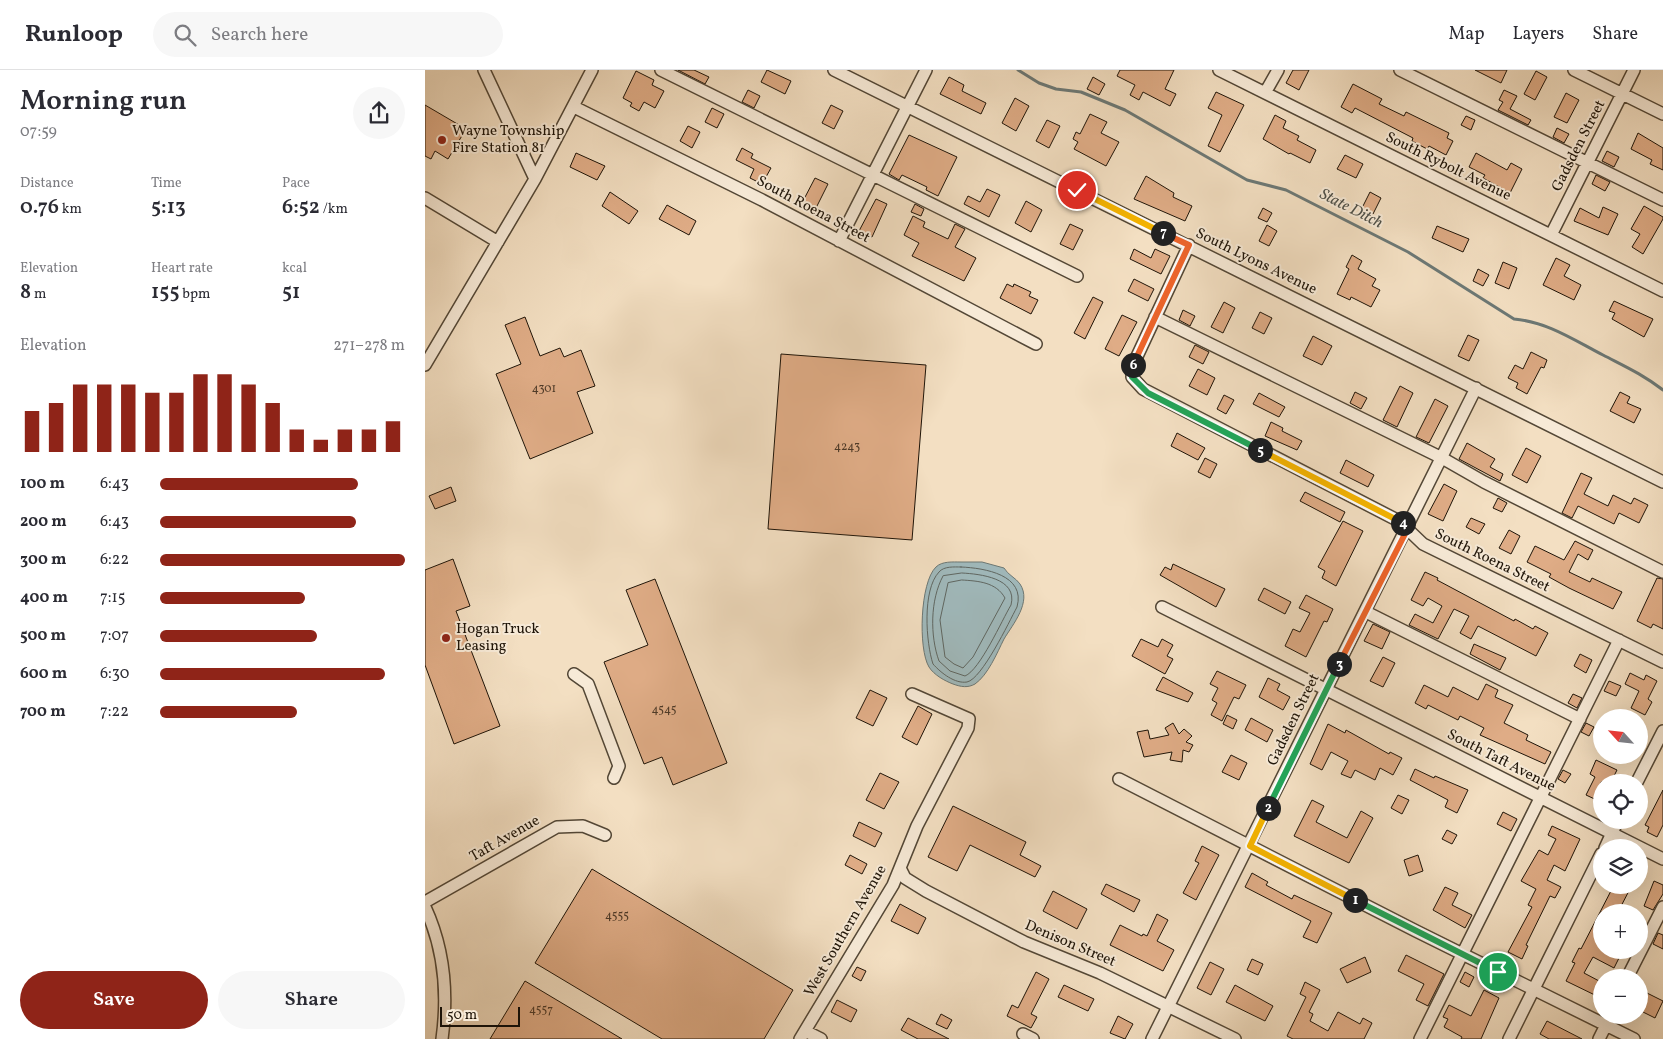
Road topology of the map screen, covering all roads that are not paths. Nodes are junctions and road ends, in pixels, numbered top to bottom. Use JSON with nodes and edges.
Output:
{"nodes":[{"id":1,"x":484,"y":70,"type":"edge"},
{"id":2,"x":592,"y":70,"type":"edge"},
{"id":3,"x":661,"y":70,"type":"edge"},
{"id":4,"x":834,"y":70,"type":"edge"},
{"id":5,"x":926,"y":70,"type":"edge"},
{"id":6,"x":1219,"y":70,"type":"edge"},
{"id":7,"x":1278,"y":70,"type":"edge"},
{"id":8,"x":1400,"y":70,"type":"edge"},
{"id":9,"x":1574,"y":70,"type":"edge"},
{"id":10,"x":1634,"y":70,"type":"edge"},
{"id":11,"x":1265,"y":93,"type":"junction"},
{"id":12,"x":1622,"y":94,"type":"junction"},
{"id":13,"x":908,"y":107,"type":"junction"},
{"id":14,"x":574,"y":108,"type":"junction"},
{"id":15,"x":1663,"y":114,"type":"edge"},
{"id":16,"x":1587,"y":162,"type":"junction"},
{"id":17,"x":873,"y":175,"type":"junction"},
{"id":18,"x":535,"y":179,"type":"junction"},
{"id":19,"x":425,"y":198,"type":"edge"},
{"id":20,"x":1663,"y":200,"type":"edge"},
{"id":21,"x":1551,"y":235,"type":"junction"},
{"id":22,"x":839,"y":241,"type":"junction"},
{"id":23,"x":498,"y":242,"type":"junction"},
{"id":24,"x":1189,"y":245,"type":"junction"},
{"id":25,"x":1077,"y":276,"type":"dead end"},
{"id":26,"x":1663,"y":291,"type":"edge"},
{"id":27,"x":1155,"y":316,"type":"junction"},
{"id":28,"x":1035,"y":344,"type":"dead end"},
{"id":29,"x":425,"y":365,"type":"edge"},
{"id":30,"x":1476,"y":388,"type":"junction"},
{"id":31,"x":1442,"y":458,"type":"junction"},
{"id":32,"x":1663,"y":482,"type":"edge"},
{"id":33,"x":1408,"y":528,"type":"junction"},
{"id":34,"x":1663,"y":572,"type":"edge"},
{"id":35,"x":1162,"y":607,"type":"dead end"},
{"id":36,"x":1365,"y":612,"type":"junction"},
{"id":37,"x":1619,"y":640,"type":"junction"},
{"id":38,"x":1663,"y":662,"type":"edge"},
{"id":39,"x":574,"y":674,"type":"dead end"},
{"id":40,"x":1326,"y":689,"type":"junction"},
{"id":41,"x":912,"y":694,"type":"dead end"},
{"id":42,"x":1580,"y":719,"type":"junction"},
{"id":43,"x":1663,"y":731,"type":"edge"},
{"id":44,"x":1641,"y":774,"type":"edge"},
{"id":45,"x":614,"y":778,"type":"dead end"},
{"id":46,"x":1119,"y":779,"type":"dead end"},
{"id":47,"x":1541,"y":797,"type":"junction"},
{"id":48,"x":1614,"y":829,"type":"edge"},
{"id":49,"x":605,"y":834,"type":"dead end"},
{"id":50,"x":1612,"y":834,"type":"junction"},
{"id":51,"x":1610,"y":839,"type":"edge"},
{"id":52,"x":1250,"y":846,"type":"junction"},
{"id":53,"x":1663,"y":859,"type":"edge"},
{"id":54,"x":900,"y":868,"type":"junction"},
{"id":55,"x":1593,"y":870,"type":"edge"},
{"id":56,"x":425,"y":902,"type":"edge"},
{"id":57,"x":425,"y":907,"type":"edge"},
{"id":58,"x":1663,"y":907,"type":"edge"},
{"id":59,"x":1463,"y":954,"type":"junction"},
{"id":60,"x":1632,"y":969,"type":"edge"},
{"id":61,"x":1534,"y":989,"type":"junction"},
{"id":62,"x":1169,"y":1006,"type":"junction"},
{"id":63,"x":1593,"y":1015,"type":"edge"},
{"id":64,"x":1605,"y":1024,"type":"edge"},
{"id":65,"x":1611,"y":1024,"type":"edge"},
{"id":66,"x":1023,"y":1034,"type":"dead end"},
{"id":67,"x":802,"y":1035,"type":"edge"},
{"id":68,"x":442,"y":1039,"type":"edge"},
{"id":69,"x":821,"y":1039,"type":"edge"},
{"id":70,"x":1033,"y":1039,"type":"edge"},
{"id":71,"x":1152,"y":1039,"type":"edge"},
{"id":72,"x":1235,"y":1039,"type":"edge"},
{"id":73,"x":1420,"y":1039,"type":"edge"},
{"id":74,"x":1509,"y":1039,"type":"edge"},
{"id":75,"x":1599,"y":1039,"type":"edge"},
{"id":76,"x":1634,"y":1039,"type":"edge"}],
"edges":[{"from":1,"to":18,"type":"street"},
{"from":2,"to":14,"type":"street"},
{"from":3,"to":17,"type":"street"},
{"from":4,"to":13,"type":"street","name":"South Lyons Avenue"},
{"from":5,"to":13,"type":"street"},
{"from":6,"to":11,"type":"street","name":"South Rybolt Avenue"},
{"from":7,"to":11,"type":"street"},
{"from":8,"to":16,"type":"street"},
{"from":9,"to":12,"type":"street"},
{"from":10,"to":12,"type":"street","name":"Gadsden Street"},
{"from":11,"to":21,"type":"street","name":"South Rybolt Avenue"},
{"from":12,"to":15,"type":"street"},
{"from":12,"to":16,"type":"street","name":"Gadsden Street"},
{"from":13,"to":17,"type":"street"},
{"from":13,"to":24,"type":"street","name":"South Lyons Avenue"},
{"from":14,"to":18,"type":"street"},
{"from":14,"to":22,"type":"street","name":"South Roena Street"},
{"from":16,"to":20,"type":"street"},
{"from":16,"to":21,"type":"street","name":"Gadsden Street"},
{"from":17,"to":22,"type":"street"},
{"from":17,"to":25,"type":"street"},
{"from":18,"to":23,"type":"street"},
{"from":19,"to":23,"type":"street"},
{"from":21,"to":26,"type":"street","name":"South Rybolt Avenue"},
{"from":22,"to":28,"type":"street","name":"South Roena Street"},
{"from":23,"to":29,"type":"street"},
{"from":24,"to":27,"type":"street"},
{"from":24,"to":30,"type":"street","name":"South Lyons Avenue"},
{"from":27,"to":31,"type":"street"},
{"from":27,"to":33,"type":"street","name":"South Roena Street"},
{"from":30,"to":31,"type":"street","name":"Gadsden Street"},
{"from":30,"to":32,"type":"street","name":"South Lyons Avenue"},
{"from":31,"to":33,"type":"street","name":"Gadsden Street"},
{"from":31,"to":34,"type":"street"},
{"from":33,"to":36,"type":"street","name":"Gadsden Street"},
{"from":33,"to":37,"type":"street","name":"South Roena Street"},
{"from":35,"to":40,"type":"street","name":"South Taft Avenue"},
{"from":36,"to":40,"type":"street","name":"Gadsden Street"},
{"from":36,"to":42,"type":"street"},
{"from":37,"to":38,"type":"street","name":"South Roena Street"},
{"from":37,"to":42,"type":"street"},
{"from":39,"to":45,"type":"street"},
{"from":40,"to":47,"type":"street","name":"South Taft Avenue"},
{"from":40,"to":52,"type":"street","name":"Gadsden Street"},
{"from":41,"to":54,"type":"street","name":"West Southern Avenue"},
{"from":42,"to":47,"type":"street"},
{"from":43,"to":44,"type":"street"},
{"from":46,"to":52,"type":"street"},
{"from":47,"to":50,"type":"street","name":"South Taft Avenue"},
{"from":47,"to":59,"type":"street"},
{"from":48,"to":50,"type":"street"},
{"from":49,"to":56,"type":"street","name":"Taft Avenue"},
{"from":50,"to":51,"type":"street"},
{"from":50,"to":53,"type":"street","name":"South Taft Avenue"},
{"from":52,"to":59,"type":"street"},
{"from":52,"to":62,"type":"street","name":"Gadsden Street"},
{"from":54,"to":62,"type":"street","name":"Denison Street"},
{"from":54,"to":67,"type":"street","name":"West Southern Avenue"},
{"from":55,"to":61,"type":"street"},
{"from":57,"to":68,"type":"street"},
{"from":58,"to":60,"type":"street"},
{"from":59,"to":61,"type":"street"},
{"from":59,"to":73,"type":"street"},
{"from":61,"to":63,"type":"street"},
{"from":61,"to":74,"type":"street"},
{"from":62,"to":71,"type":"street","name":"Gadsden Street"},
{"from":62,"to":72,"type":"street","name":"Denison Street"},
{"from":64,"to":75,"type":"street"},
{"from":65,"to":76,"type":"street"},
{"from":66,"to":70,"type":"street"},
{"from":67,"to":69,"type":"street"}]}
